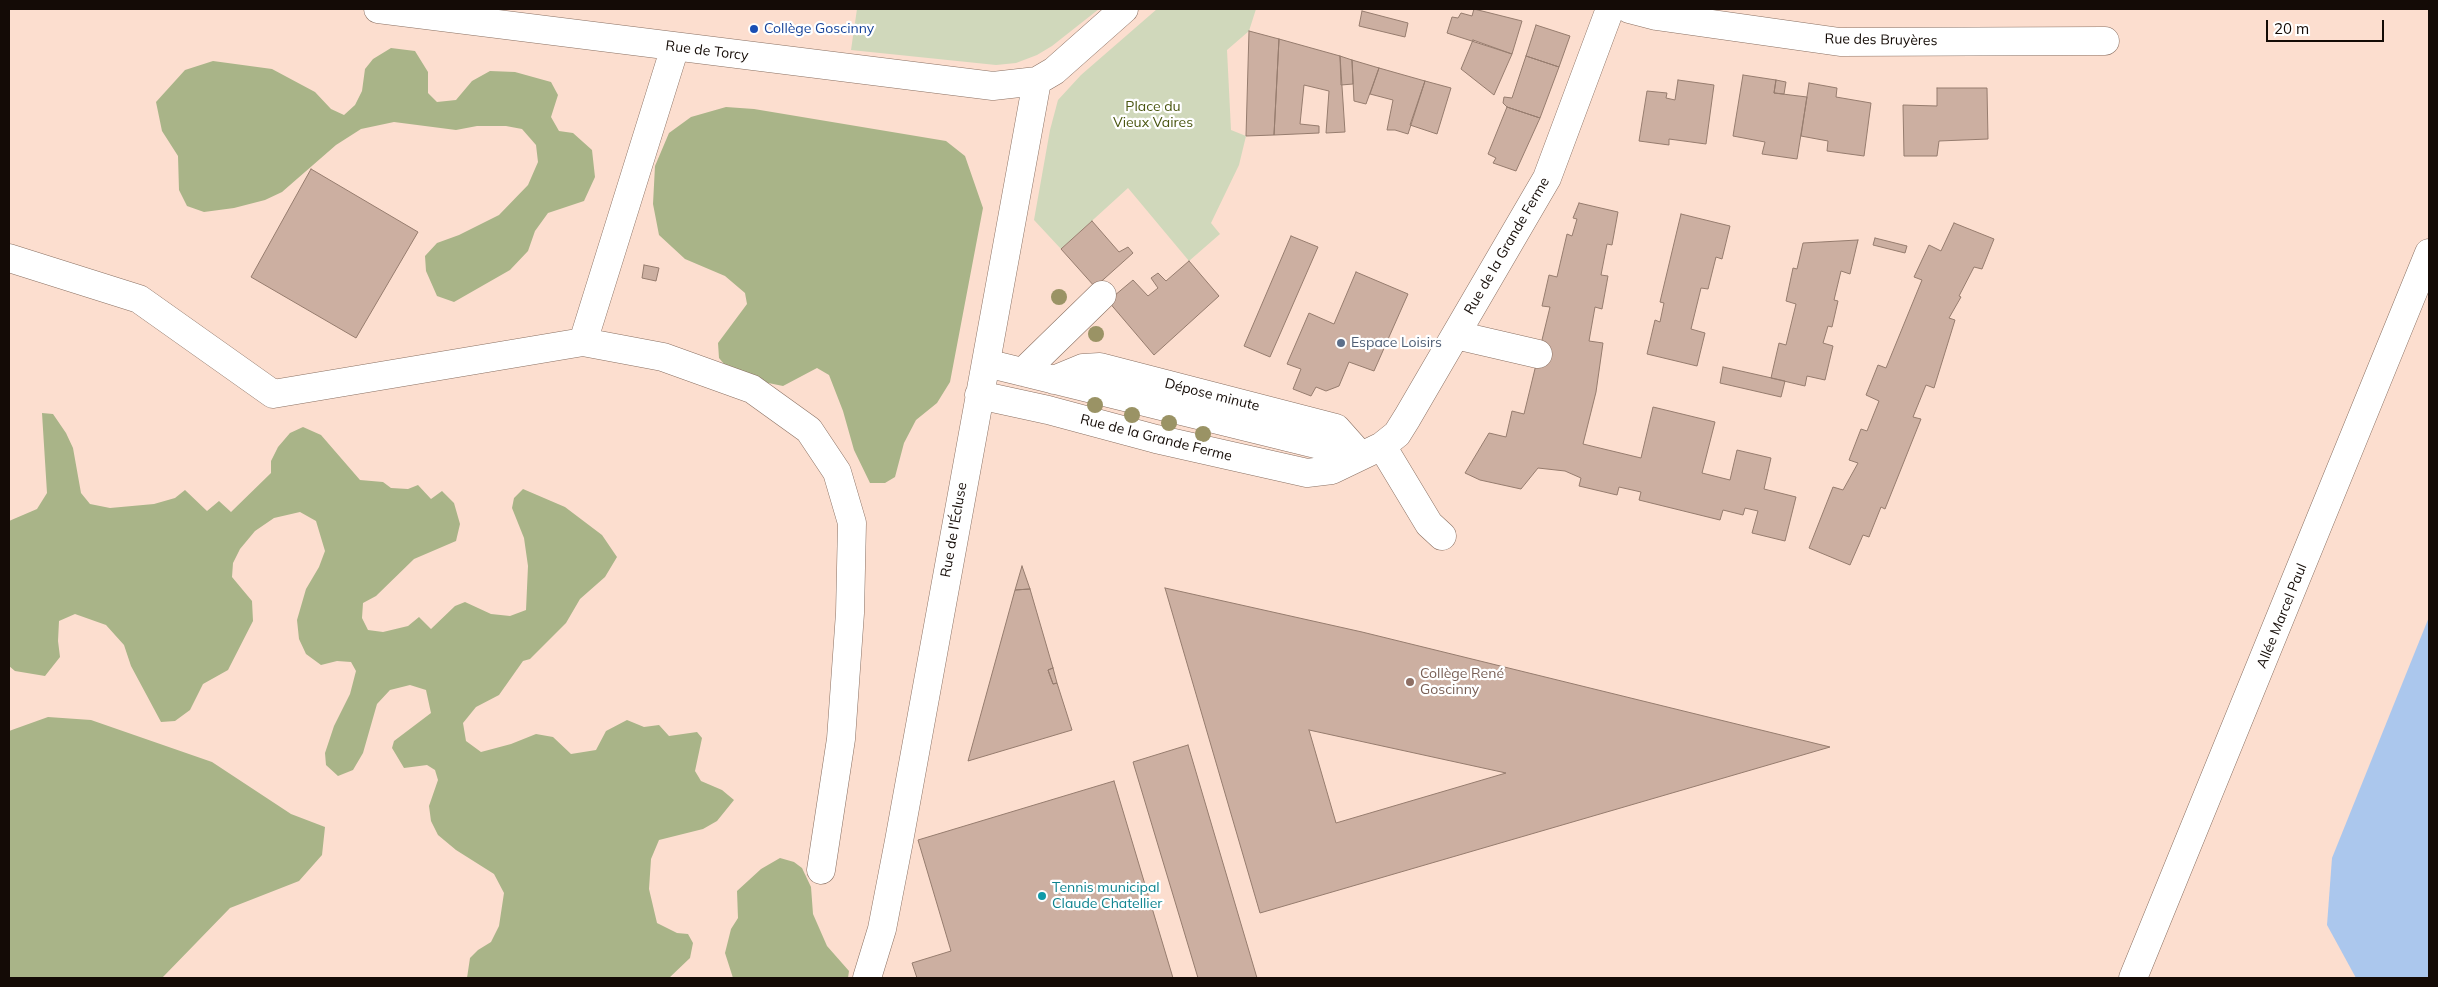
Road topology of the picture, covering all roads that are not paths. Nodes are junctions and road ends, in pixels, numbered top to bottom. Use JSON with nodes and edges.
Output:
{"nodes":[{"id":1,"x":378,"y":9,"type":"edge"},
{"id":2,"x":1124,"y":9,"type":"edge"},
{"id":3,"x":1610,"y":9,"type":"edge"},
{"id":4,"x":1630,"y":9,"type":"edge"},
{"id":5,"x":2105,"y":41,"type":"dead end"},
{"id":6,"x":675,"y":47,"type":"junction"},
{"id":7,"x":1037,"y":81,"type":"junction"},
{"id":8,"x":2429,"y":254,"type":"edge"},
{"id":9,"x":9,"y":258,"type":"edge"},
{"id":10,"x":1102,"y":295,"type":"dead end"},
{"id":11,"x":1456,"y":335,"type":"junction"},
{"id":12,"x":582,"y":342,"type":"junction"},
{"id":13,"x":1538,"y":354,"type":"dead end"},
{"id":14,"x":986,"y":363,"type":"junction"},
{"id":15,"x":1024,"y":372,"type":"junction"},
{"id":16,"x":979,"y":395,"type":"junction"},
{"id":17,"x":1371,"y":450,"type":"junction"},
{"id":18,"x":1442,"y":536,"type":"dead end"},
{"id":19,"x":821,"y":870,"type":"dead end"},
{"id":20,"x":867,"y":978,"type":"edge"},
{"id":21,"x":2133,"y":978,"type":"edge"}],
"edges":[{"from":1,"to":6,"type":"street","name":"Rue de Torcy"},
{"from":2,"to":7,"type":"street"},
{"from":3,"to":11,"type":"street","name":"Rue de la Grande Ferme"},
{"from":4,"to":5,"type":"street","name":"Rue des Bruyères"},
{"from":6,"to":7,"type":"street","name":"Rue de Torcy"},
{"from":6,"to":12,"type":"street"},
{"from":7,"to":14,"type":"street","name":"Rue de l'Écluse"},
{"from":8,"to":21,"type":"street","name":"Allée Marcel Paul"},
{"from":9,"to":12,"type":"street"},
{"from":10,"to":15,"type":"street"},
{"from":11,"to":13,"type":"street"},
{"from":11,"to":17,"type":"street","name":"Rue de la Grande Ferme"},
{"from":12,"to":19,"type":"street"},
{"from":14,"to":15,"type":"street"},
{"from":14,"to":16,"type":"street","name":"Rue de l'Écluse"},
{"from":15,"to":17,"type":"street"},
{"from":16,"to":17,"type":"street","name":"Rue de la Grande Ferme"},
{"from":16,"to":20,"type":"street","name":"Rue de l'Écluse"},
{"from":17,"to":18,"type":"street"}]}
